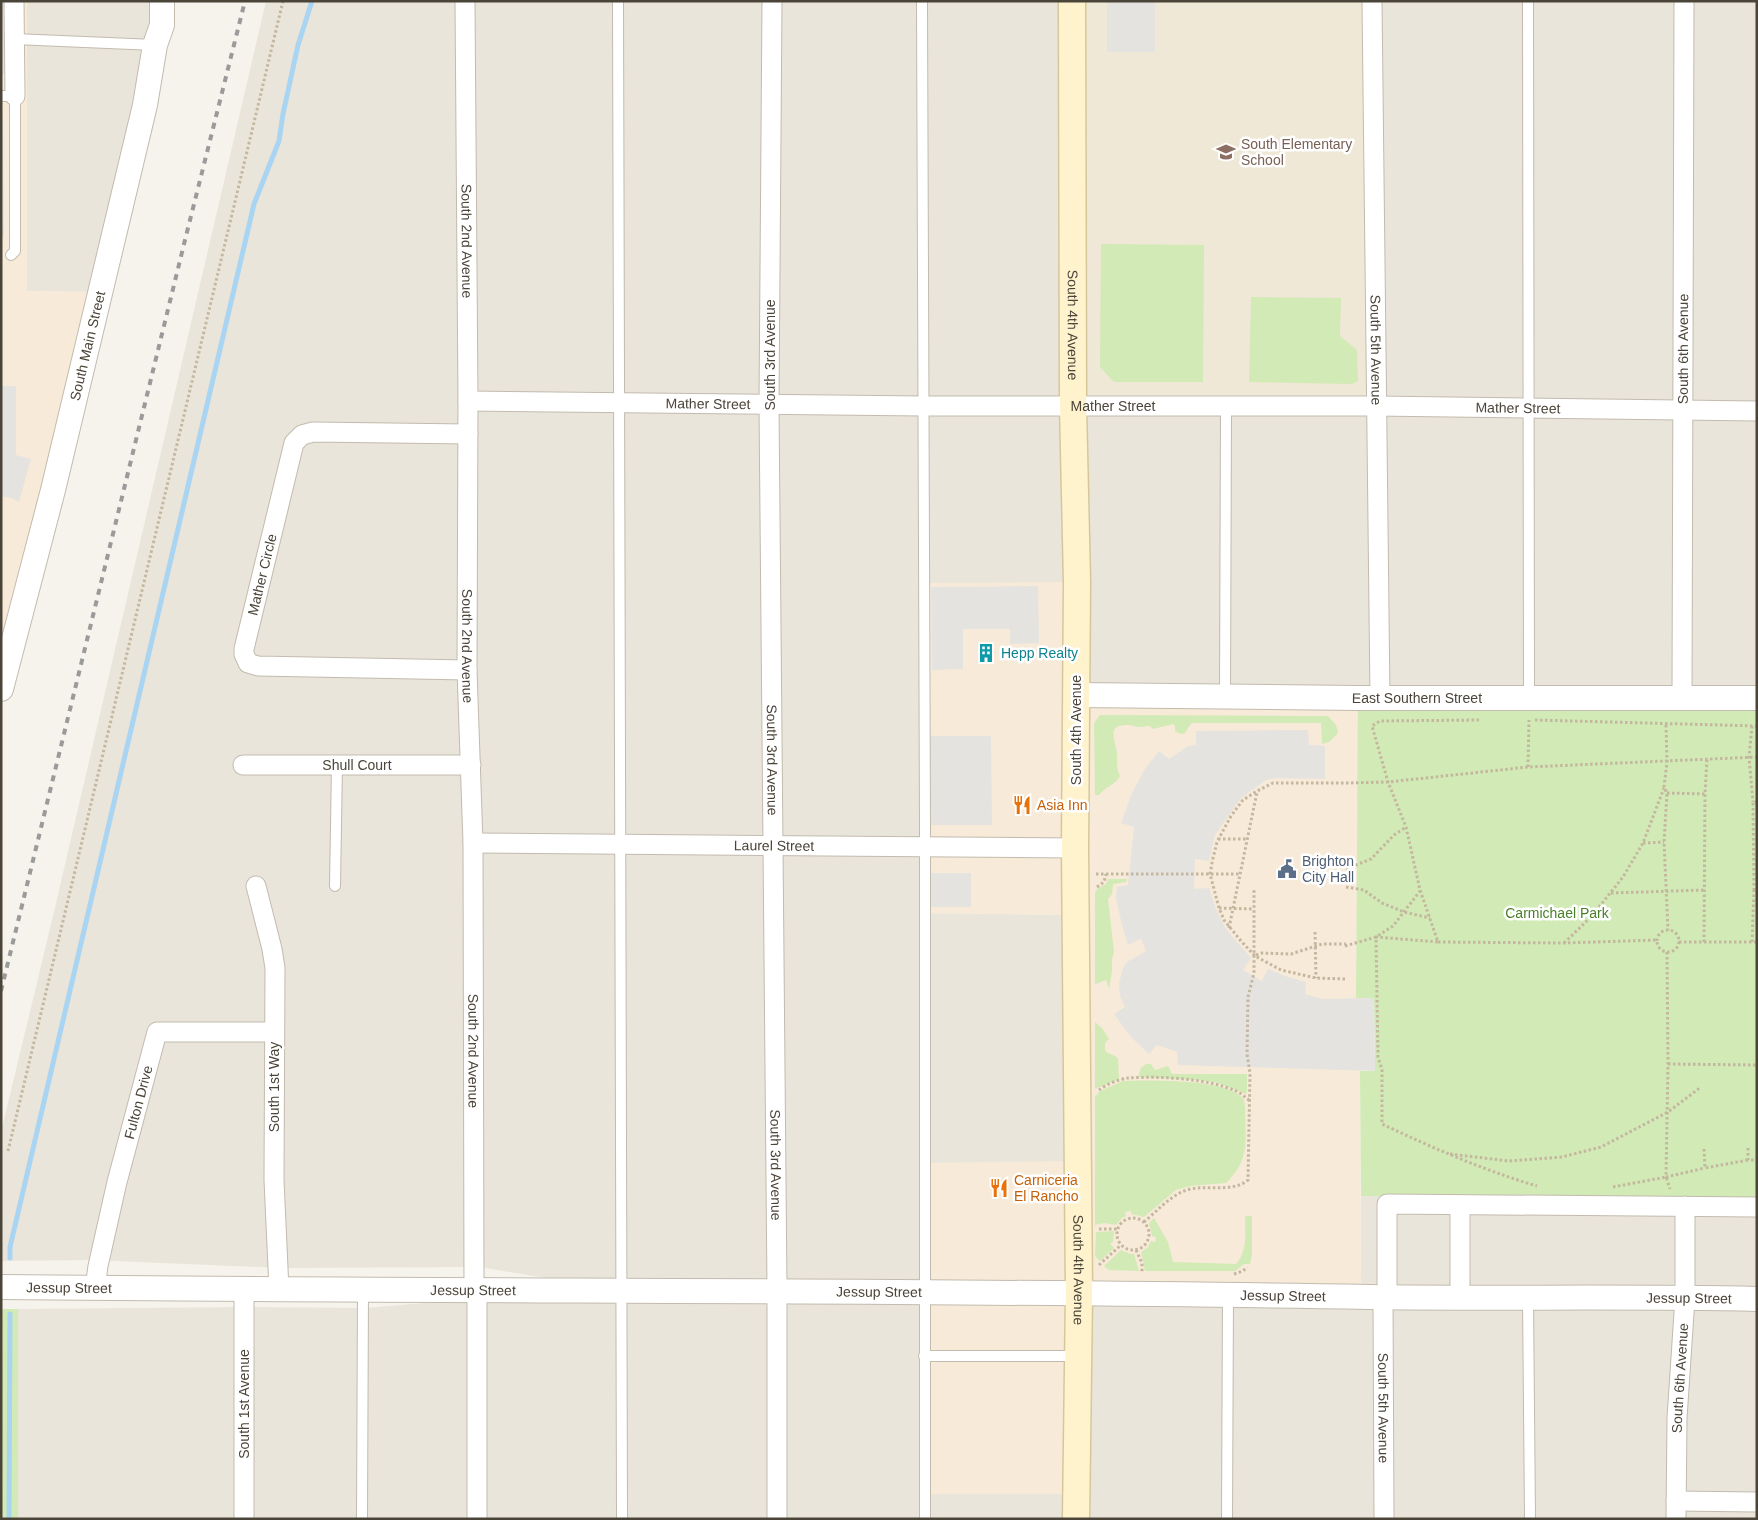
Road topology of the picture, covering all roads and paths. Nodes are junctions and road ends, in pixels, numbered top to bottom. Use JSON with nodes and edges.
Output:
{"nodes":[{"id":1,"x":14,"y":1,"type":"edge"},
{"id":2,"x":162,"y":1,"type":"edge"},
{"id":3,"x":168,"y":1,"type":"edge"},
{"id":4,"x":283,"y":1,"type":"edge"},
{"id":5,"x":465,"y":1,"type":"edge"},
{"id":6,"x":618,"y":1,"type":"edge"},
{"id":7,"x":772,"y":1,"type":"edge"},
{"id":8,"x":922,"y":1,"type":"edge"},
{"id":9,"x":1072,"y":1,"type":"edge"},
{"id":10,"x":1372,"y":1,"type":"edge"},
{"id":11,"x":1528,"y":1,"type":"edge"},
{"id":12,"x":1684,"y":1,"type":"edge"},
{"id":13,"x":159,"y":35,"type":"junction"},
{"id":14,"x":14,"y":39,"type":"junction"},
{"id":15,"x":8,"y":96,"type":"edge"},
{"id":16,"x":11,"y":255,"type":"dead end"},
{"id":17,"x":468,"y":401,"type":"junction"},
{"id":18,"x":618,"y":402,"type":"junction"},
{"id":19,"x":769,"y":405,"type":"junction"},
{"id":20,"x":923,"y":406,"type":"junction"},
{"id":21,"x":1073,"y":406,"type":"junction"},
{"id":22,"x":1226,"y":406,"type":"junction"},
{"id":23,"x":1376,"y":406,"type":"junction"},
{"id":24,"x":1529,"y":409,"type":"junction"},
{"id":25,"x":1684,"y":410,"type":"junction"},
{"id":26,"x":1757,"y":411,"type":"edge"},
{"id":27,"x":468,"y":434,"type":"junction"},
{"id":28,"x":467,"y":670,"type":"junction"},
{"id":29,"x":2,"y":679,"type":"edge"},
{"id":30,"x":1077,"y":694,"type":"junction"},
{"id":31,"x":1224,"y":696,"type":"junction"},
{"id":32,"x":1529,"y":697,"type":"junction"},
{"id":33,"x":1380,"y":698,"type":"junction"},
{"id":34,"x":1682,"y":698,"type":"junction"},
{"id":35,"x":1757,"y":698,"type":"edge"},
{"id":36,"x":1479,"y":720,"type":"dead end"},
{"id":37,"x":1666,"y":725,"type":"junction"},
{"id":38,"x":1752,"y":726,"type":"junction"},
{"id":39,"x":1757,"y":726,"type":"edge"},
{"id":40,"x":1757,"y":757,"type":"edge"},
{"id":41,"x":1749,"y":758,"type":"junction"},
{"id":42,"x":1707,"y":759,"type":"junction"},
{"id":43,"x":1667,"y":762,"type":"junction"},
{"id":44,"x":243,"y":764,"type":"dead end"},
{"id":45,"x":337,"y":764,"type":"junction"},
{"id":46,"x":471,"y":765,"type":"junction"},
{"id":47,"x":1528,"y":767,"type":"junction"},
{"id":48,"x":1388,"y":782,"type":"junction"},
{"id":49,"x":1664,"y":787,"type":"junction"},
{"id":50,"x":1257,"y":791,"type":"junction"},
{"id":51,"x":1667,"y":793,"type":"junction"},
{"id":52,"x":1705,"y":794,"type":"junction"},
{"id":53,"x":1755,"y":802,"type":"edge"},
{"id":54,"x":1406,"y":827,"type":"junction"},
{"id":55,"x":1218,"y":839,"type":"junction"},
{"id":56,"x":1247,"y":839,"type":"junction"},
{"id":57,"x":1643,"y":842,"type":"junction"},
{"id":58,"x":1664,"y":842,"type":"junction"},
{"id":59,"x":473,"y":843,"type":"junction"},
{"id":60,"x":620,"y":844,"type":"junction"},
{"id":61,"x":773,"y":845,"type":"junction"},
{"id":62,"x":925,"y":847,"type":"junction"},
{"id":63,"x":1075,"y":848,"type":"junction"},
{"id":64,"x":1346,"y":869,"type":"dead end"},
{"id":65,"x":1090,"y":874,"type":"dead end"},
{"id":66,"x":1210,"y":874,"type":"junction"},
{"id":67,"x":1241,"y":874,"type":"junction"},
{"id":68,"x":256,"y":886,"type":"dead end"},
{"id":69,"x":335,"y":886,"type":"dead end"},
{"id":70,"x":1346,"y":887,"type":"dead end"},
{"id":71,"x":1254,"y":888,"type":"dead end"},
{"id":72,"x":1420,"y":890,"type":"junction"},
{"id":73,"x":1705,"y":890,"type":"junction"},
{"id":74,"x":1755,"y":890,"type":"edge"},
{"id":75,"x":1667,"y":892,"type":"junction"},
{"id":76,"x":1611,"y":893,"type":"junction"},
{"id":77,"x":1219,"y":908,"type":"junction"},
{"id":78,"x":1234,"y":908,"type":"junction"},
{"id":79,"x":1254,"y":908,"type":"junction"},
{"id":80,"x":1404,"y":912,"type":"junction"},
{"id":81,"x":1430,"y":918,"type":"junction"},
{"id":82,"x":1229,"y":929,"type":"junction"},
{"id":83,"x":1668,"y":930,"type":"junction"},
{"id":84,"x":1315,"y":932,"type":"dead end"},
{"id":85,"x":1376,"y":937,"type":"junction"},
{"id":86,"x":1656,"y":940,"type":"junction"},
{"id":87,"x":1438,"y":942,"type":"junction"},
{"id":88,"x":1679,"y":942,"type":"junction"},
{"id":89,"x":1704,"y":942,"type":"junction"},
{"id":90,"x":1755,"y":942,"type":"edge"},
{"id":91,"x":1564,"y":943,"type":"junction"},
{"id":92,"x":1316,"y":946,"type":"junction"},
{"id":93,"x":1667,"y":952,"type":"junction"},
{"id":94,"x":1255,"y":956,"type":"junction"},
{"id":95,"x":1316,"y":978,"type":"junction"},
{"id":96,"x":1345,"y":979,"type":"dead end"},
{"id":97,"x":274,"y":1032,"type":"junction"},
{"id":98,"x":1668,"y":1064,"type":"junction"},
{"id":99,"x":1757,"y":1065,"type":"edge"},
{"id":100,"x":1701,"y":1087,"type":"dead end"},
{"id":101,"x":1097,"y":1092,"type":"dead end"},
{"id":102,"x":1249,"y":1100,"type":"junction"},
{"id":103,"x":1668,"y":1112,"type":"junction"},
{"id":104,"x":1748,"y":1148,"type":"dead end"},
{"id":105,"x":1704,"y":1149,"type":"dead end"},
{"id":106,"x":8,"y":1151,"type":"dead end"},
{"id":107,"x":1445,"y":1153,"type":"junction"},
{"id":108,"x":1748,"y":1160,"type":"junction"},
{"id":109,"x":1757,"y":1160,"type":"edge"},
{"id":110,"x":1705,"y":1168,"type":"junction"},
{"id":111,"x":1666,"y":1177,"type":"junction"},
{"id":112,"x":1609,"y":1187,"type":"dead end"},
{"id":113,"x":1546,"y":1189,"type":"dead end"},
{"id":114,"x":1677,"y":1203,"type":"junction"},
{"id":115,"x":1460,"y":1205,"type":"junction"},
{"id":116,"x":1757,"y":1207,"type":"edge"},
{"id":117,"x":1144,"y":1222,"type":"junction"},
{"id":118,"x":1117,"y":1228,"type":"junction"},
{"id":119,"x":1094,"y":1229,"type":"dead end"},
{"id":120,"x":1120,"y":1245,"type":"junction"},
{"id":121,"x":1136,"y":1250,"type":"junction"},
{"id":122,"x":1095,"y":1262,"type":"dead end"},
{"id":123,"x":1142,"y":1273,"type":"dead end"},
{"id":124,"x":1,"y":1287,"type":"edge"},
{"id":125,"x":96,"y":1288,"type":"junction"},
{"id":126,"x":244,"y":1290,"type":"junction"},
{"id":127,"x":279,"y":1290,"type":"junction"},
{"id":128,"x":363,"y":1290,"type":"junction"},
{"id":129,"x":475,"y":1290,"type":"junction"},
{"id":130,"x":621,"y":1290,"type":"junction"},
{"id":131,"x":777,"y":1290,"type":"junction"},
{"id":132,"x":924,"y":1292,"type":"junction"},
{"id":133,"x":1079,"y":1294,"type":"junction"},
{"id":134,"x":1228,"y":1295,"type":"junction"},
{"id":135,"x":1385,"y":1297,"type":"junction"},
{"id":136,"x":1460,"y":1298,"type":"junction"},
{"id":137,"x":1528,"y":1298,"type":"junction"},
{"id":138,"x":1685,"y":1298,"type":"junction"},
{"id":139,"x":1757,"y":1300,"type":"edge"},
{"id":140,"x":924,"y":1356,"type":"junction"},
{"id":141,"x":1078,"y":1356,"type":"junction"},
{"id":142,"x":1757,"y":1502,"type":"edge"},
{"id":143,"x":1676,"y":1510,"type":"edge"},
{"id":144,"x":244,"y":1519,"type":"edge"},
{"id":145,"x":362,"y":1519,"type":"edge"},
{"id":146,"x":478,"y":1519,"type":"edge"},
{"id":147,"x":622,"y":1519,"type":"edge"},
{"id":148,"x":777,"y":1519,"type":"edge"},
{"id":149,"x":924,"y":1519,"type":"edge"},
{"id":150,"x":1076,"y":1519,"type":"edge"},
{"id":151,"x":1227,"y":1519,"type":"edge"},
{"id":152,"x":1384,"y":1519,"type":"edge"},
{"id":153,"x":1530,"y":1519,"type":"edge"}],
"edges":[{"from":1,"to":14,"type":"street"},
{"from":2,"to":13,"type":"street","name":"South Main Street"},
{"from":3,"to":13,"type":"lane"},
{"from":4,"to":106,"type":"path"},
{"from":5,"to":17,"type":"street","name":"South 2nd Avenue"},
{"from":6,"to":18,"type":"lane"},
{"from":7,"to":19,"type":"street","name":"South 3rd Avenue"},
{"from":8,"to":20,"type":"lane"},
{"from":9,"to":21,"type":"main road","name":"South 4th Avenue"},
{"from":10,"to":23,"type":"street","name":"South 5th Avenue"},
{"from":11,"to":24,"type":"lane"},
{"from":12,"to":25,"type":"street","name":"South 6th Avenue"},
{"from":13,"to":14,"type":"lane"},
{"from":13,"to":29,"type":"street","name":"South Main Street"},
{"from":14,"to":15,"type":"street"},
{"from":15,"to":16,"type":"lane"},
{"from":17,"to":18,"type":"street","name":"Mather Street"},
{"from":17,"to":27,"type":"street","name":"South 2nd Avenue"},
{"from":18,"to":19,"type":"street","name":"Mather Street"},
{"from":18,"to":60,"type":"lane"},
{"from":19,"to":20,"type":"street","name":"Mather Street"},
{"from":19,"to":61,"type":"street","name":"South 3rd Avenue"},
{"from":20,"to":21,"type":"street","name":"Mather Street"},
{"from":20,"to":62,"type":"lane"},
{"from":21,"to":22,"type":"street","name":"Mather Street"},
{"from":21,"to":30,"type":"main road","name":"South 4th Avenue"},
{"from":22,"to":23,"type":"street","name":"Mather Street"},
{"from":22,"to":31,"type":"lane"},
{"from":23,"to":24,"type":"street","name":"Mather Street"},
{"from":23,"to":33,"type":"street","name":"South 5th Avenue"},
{"from":24,"to":25,"type":"street","name":"Mather Street"},
{"from":24,"to":32,"type":"lane"},
{"from":25,"to":26,"type":"street","name":"Mather Street"},
{"from":25,"to":34,"type":"street","name":"South 6th Avenue"},
{"from":27,"to":28,"type":"street","name":"South 2nd Avenue"},
{"from":27,"to":28,"type":"street","name":"Mather Circle"},
{"from":28,"to":46,"type":"street","name":"South 2nd Avenue"},
{"from":30,"to":31,"type":"street","name":"East Southern Street"},
{"from":30,"to":63,"type":"main road","name":"South 4th Avenue"},
{"from":31,"to":33,"type":"street","name":"East Southern Street"},
{"from":32,"to":33,"type":"street","name":"East Southern Street"},
{"from":32,"to":34,"type":"street","name":"East Southern Street"},
{"from":34,"to":35,"type":"street","name":"East Southern Street"},
{"from":36,"to":48,"type":"path"},
{"from":37,"to":38,"type":"path"},
{"from":37,"to":43,"type":"path"},
{"from":37,"to":47,"type":"path"},
{"from":38,"to":39,"type":"path"},
{"from":38,"to":41,"type":"path"},
{"from":40,"to":41,"type":"path"},
{"from":41,"to":42,"type":"path"},
{"from":41,"to":53,"type":"path"},
{"from":42,"to":43,"type":"path"},
{"from":42,"to":52,"type":"path"},
{"from":43,"to":47,"type":"path"},
{"from":43,"to":49,"type":"path"},
{"from":44,"to":45,"type":"street","name":"Shull Court"},
{"from":45,"to":46,"type":"street","name":"Shull Court"},
{"from":45,"to":69,"type":"lane"},
{"from":46,"to":59,"type":"street","name":"South 2nd Avenue"},
{"from":47,"to":48,"type":"path"},
{"from":48,"to":50,"type":"path"},
{"from":48,"to":54,"type":"path"},
{"from":49,"to":51,"type":"path"},
{"from":49,"to":57,"type":"path"},
{"from":50,"to":55,"type":"path"},
{"from":50,"to":56,"type":"path"},
{"from":51,"to":52,"type":"path"},
{"from":51,"to":58,"type":"path"},
{"from":52,"to":73,"type":"path"},
{"from":53,"to":74,"type":"path"},
{"from":54,"to":64,"type":"path"},
{"from":54,"to":72,"type":"path"},
{"from":55,"to":56,"type":"path"},
{"from":55,"to":66,"type":"path"},
{"from":56,"to":67,"type":"path"},
{"from":57,"to":58,"type":"path"},
{"from":57,"to":76,"type":"path"},
{"from":58,"to":75,"type":"path"},
{"from":59,"to":60,"type":"street","name":"Laurel Street"},
{"from":59,"to":129,"type":"street","name":"South 2nd Avenue"},
{"from":60,"to":61,"type":"street","name":"Laurel Street"},
{"from":60,"to":130,"type":"lane"},
{"from":61,"to":62,"type":"street","name":"Laurel Street"},
{"from":61,"to":131,"type":"street","name":"South 3rd Avenue"},
{"from":62,"to":63,"type":"street","name":"Laurel Street"},
{"from":62,"to":132,"type":"lane"},
{"from":63,"to":133,"type":"main road","name":"South 4th Avenue"},
{"from":65,"to":66,"type":"path"},
{"from":66,"to":67,"type":"path"},
{"from":66,"to":77,"type":"path"},
{"from":67,"to":78,"type":"path"},
{"from":68,"to":97,"type":"street","name":"South 1st Way"},
{"from":70,"to":80,"type":"path"},
{"from":71,"to":79,"type":"path"},
{"from":72,"to":80,"type":"path"},
{"from":72,"to":81,"type":"path"},
{"from":73,"to":75,"type":"path"},
{"from":73,"to":89,"type":"path"},
{"from":74,"to":90,"type":"path"},
{"from":75,"to":76,"type":"path"},
{"from":75,"to":83,"type":"path"},
{"from":76,"to":91,"type":"path"},
{"from":77,"to":78,"type":"path"},
{"from":77,"to":82,"type":"path"},
{"from":78,"to":79,"type":"path"},
{"from":78,"to":82,"type":"path"},
{"from":79,"to":94,"type":"path"},
{"from":80,"to":81,"type":"path"},
{"from":80,"to":85,"type":"path"},
{"from":81,"to":87,"type":"path"},
{"from":82,"to":94,"type":"path"},
{"from":83,"to":86,"type":"path"},
{"from":83,"to":88,"type":"path"},
{"from":84,"to":92,"type":"path"},
{"from":85,"to":87,"type":"path"},
{"from":85,"to":92,"type":"path"},
{"from":85,"to":107,"type":"path"},
{"from":86,"to":91,"type":"path"},
{"from":86,"to":93,"type":"path"},
{"from":87,"to":91,"type":"path"},
{"from":88,"to":89,"type":"path"},
{"from":88,"to":93,"type":"path"},
{"from":89,"to":90,"type":"path"},
{"from":92,"to":94,"type":"path"},
{"from":92,"to":95,"type":"path"},
{"from":93,"to":98,"type":"path"},
{"from":94,"to":95,"type":"path"},
{"from":94,"to":102,"type":"path"},
{"from":95,"to":96,"type":"path"},
{"from":97,"to":125,"type":"street","name":"Fulton Drive"},
{"from":97,"to":127,"type":"street","name":"South 1st Way"},
{"from":98,"to":99,"type":"path"},
{"from":98,"to":103,"type":"path"},
{"from":100,"to":103,"type":"path"},
{"from":101,"to":102,"type":"path"},
{"from":102,"to":117,"type":"path"},
{"from":103,"to":107,"type":"path"},
{"from":103,"to":111,"type":"path"},
{"from":104,"to":108,"type":"path"},
{"from":105,"to":110,"type":"path"},
{"from":107,"to":113,"type":"path"},
{"from":108,"to":109,"type":"path"},
{"from":108,"to":110,"type":"path"},
{"from":110,"to":111,"type":"path"},
{"from":111,"to":112,"type":"path"},
{"from":111,"to":114,"type":"path"},
{"from":114,"to":115,"type":"street"},
{"from":114,"to":116,"type":"street"},
{"from":114,"to":138,"type":"street","name":"South 6th Avenue"},
{"from":115,"to":135,"type":"street","name":"South 5th Avenue"},
{"from":115,"to":136,"type":"street"},
{"from":117,"to":118,"type":"path"},
{"from":117,"to":121,"type":"path"},
{"from":118,"to":119,"type":"path"},
{"from":118,"to":120,"type":"path"},
{"from":120,"to":121,"type":"path"},
{"from":120,"to":122,"type":"path"},
{"from":121,"to":123,"type":"path"},
{"from":124,"to":125,"type":"street","name":"Jessup Street"},
{"from":125,"to":126,"type":"street","name":"Jessup Street"},
{"from":126,"to":127,"type":"street","name":"Jessup Street"},
{"from":126,"to":144,"type":"street","name":"South 1st Avenue"},
{"from":127,"to":128,"type":"street","name":"Jessup Street"},
{"from":128,"to":129,"type":"street","name":"Jessup Street"},
{"from":128,"to":145,"type":"lane"},
{"from":129,"to":130,"type":"street","name":"Jessup Street"},
{"from":129,"to":146,"type":"street","name":"South 2nd Avenue"},
{"from":130,"to":131,"type":"street","name":"Jessup Street"},
{"from":130,"to":147,"type":"lane"},
{"from":131,"to":132,"type":"street","name":"Jessup Street"},
{"from":131,"to":148,"type":"street","name":"South 3rd Avenue"},
{"from":132,"to":133,"type":"street","name":"Jessup Street"},
{"from":132,"to":140,"type":"lane"},
{"from":133,"to":134,"type":"street","name":"Jessup Street"},
{"from":133,"to":141,"type":"main road","name":"South 4th Avenue"},
{"from":134,"to":135,"type":"street","name":"Jessup Street"},
{"from":134,"to":151,"type":"lane"},
{"from":135,"to":136,"type":"street","name":"Jessup Street"},
{"from":135,"to":152,"type":"street","name":"South 5th Avenue"},
{"from":136,"to":137,"type":"street","name":"Jessup Street"},
{"from":137,"to":138,"type":"street","name":"Jessup Street"},
{"from":137,"to":153,"type":"lane"},
{"from":138,"to":139,"type":"street","name":"Jessup Street"},
{"from":138,"to":143,"type":"street","name":"South 6th Avenue"},
{"from":140,"to":141,"type":"lane"},
{"from":140,"to":149,"type":"lane"},
{"from":141,"to":150,"type":"main road","name":"South 4th Avenue"},
{"from":142,"to":143,"type":"street"}]}
